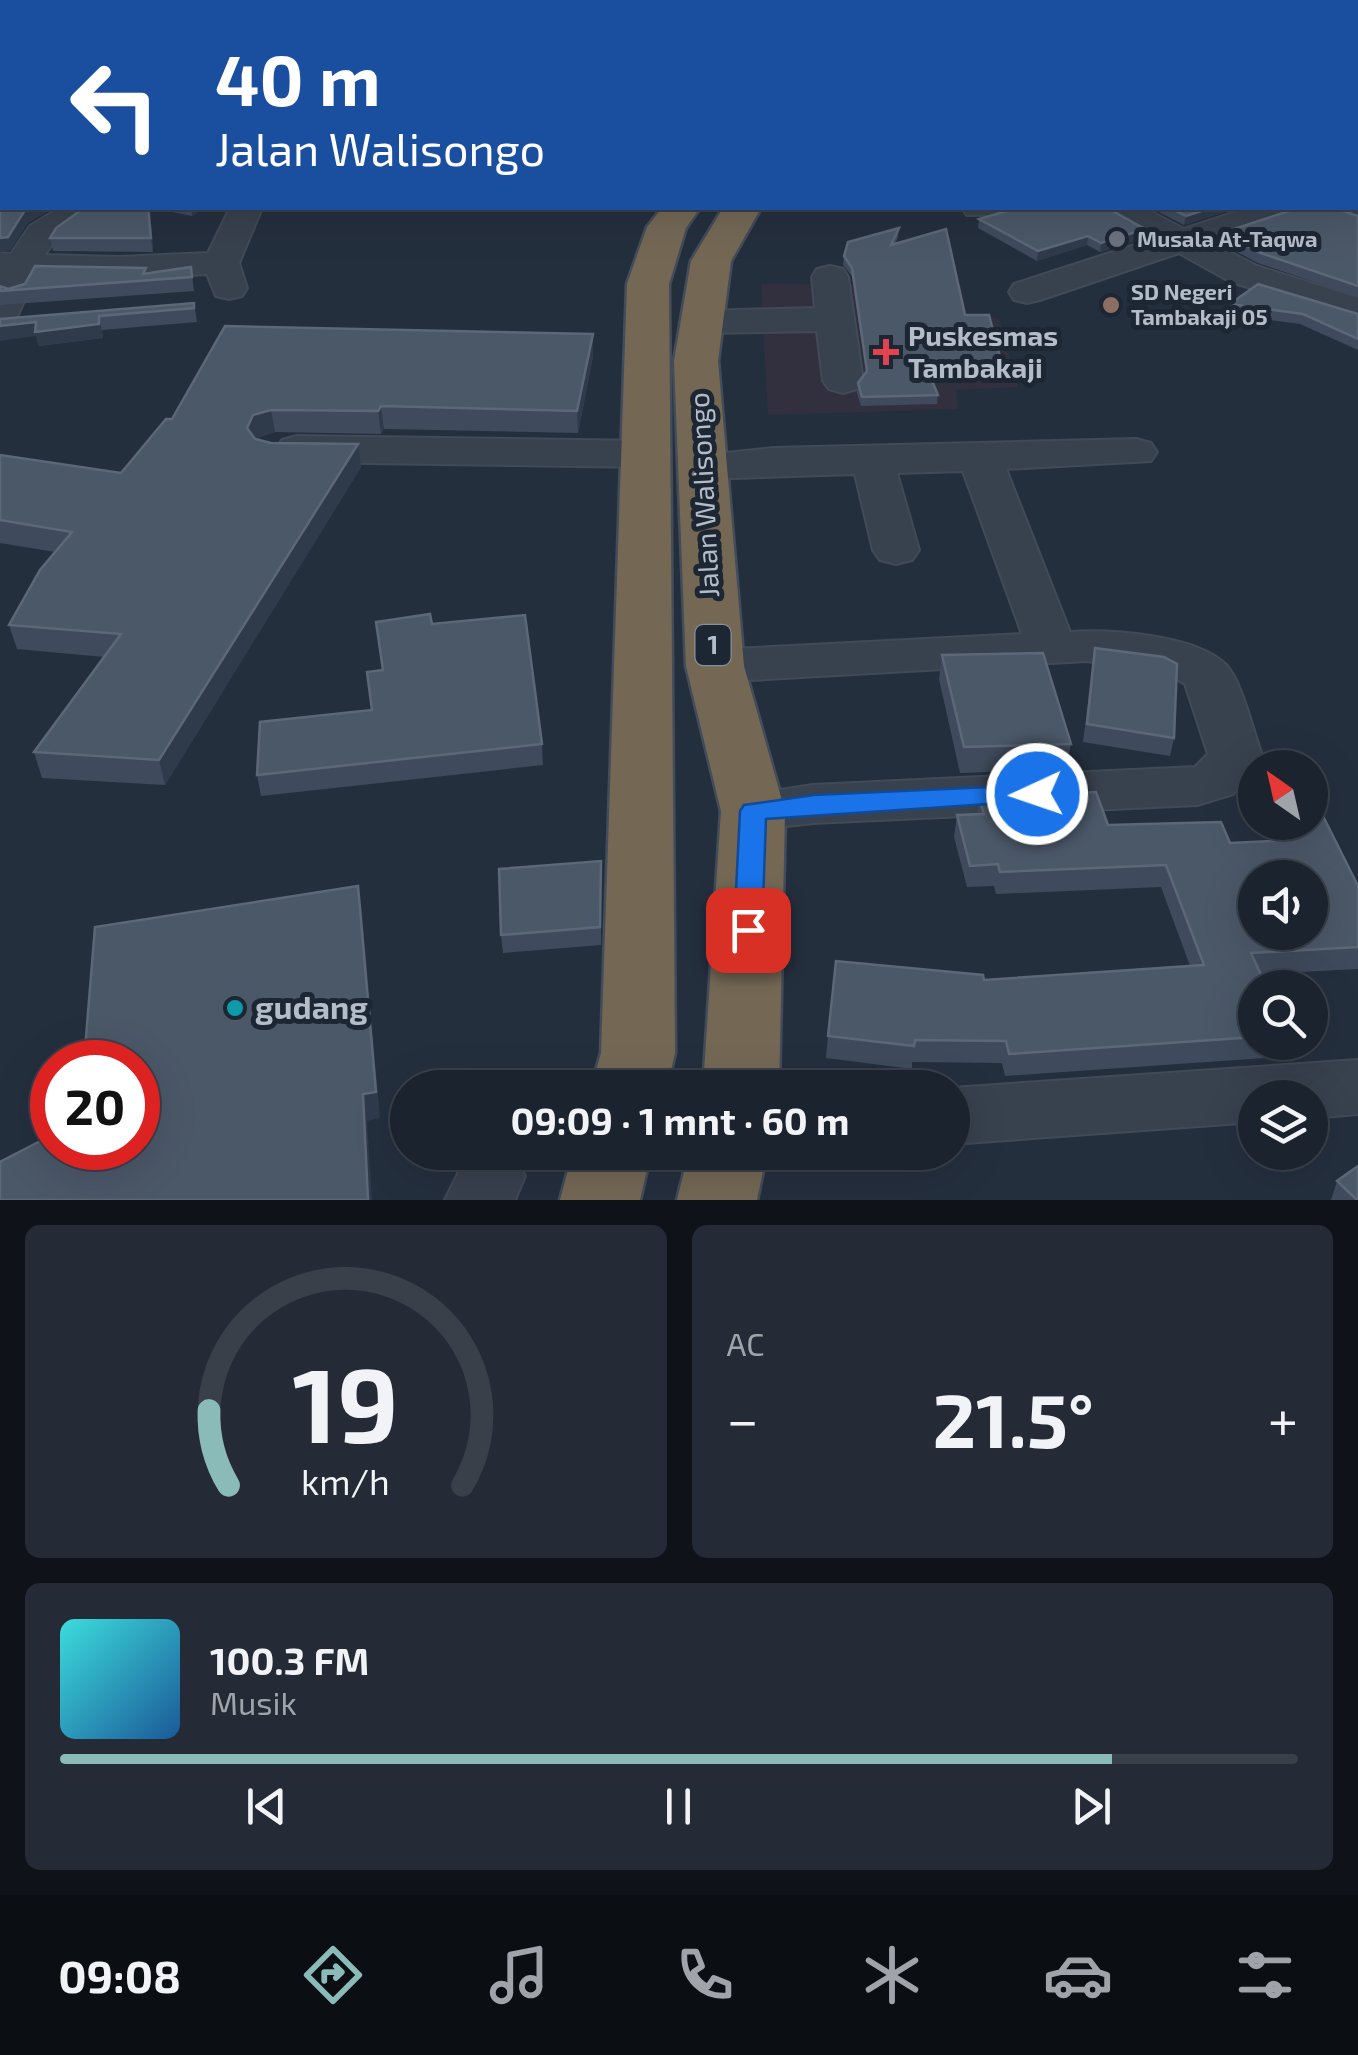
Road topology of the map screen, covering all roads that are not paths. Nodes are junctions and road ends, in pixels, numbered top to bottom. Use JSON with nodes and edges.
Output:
{"nodes":[{"id":1,"x":81,"y":210,"type":"edge"},
{"id":2,"x":245,"y":210,"type":"edge"},
{"id":3,"x":680,"y":210,"type":"edge"},
{"id":4,"x":741,"y":210,"type":"edge"},
{"id":5,"x":1124,"y":210,"type":"edge"},
{"id":6,"x":1274,"y":210,"type":"edge"},
{"id":7,"x":1178,"y":240,"type":"junction"},
{"id":8,"x":11,"y":264,"type":"edge"},
{"id":9,"x":1358,"y":276,"type":"edge"},
{"id":10,"x":830,"y":277,"type":"dead end"},
{"id":11,"x":1026,"y":292,"type":"dead end"},
{"id":12,"x":1302,"y":294,"type":"junction"},
{"id":13,"x":1358,"y":310,"type":"edge"},
{"id":14,"x":12,"y":319,"type":"edge"},
{"id":15,"x":834,"y":319,"type":"junction"},
{"id":16,"x":702,"y":322,"type":"junction"},
{"id":17,"x":842,"y":381,"type":"dead end"},
{"id":18,"x":275,"y":449,"type":"edge"},
{"id":19,"x":1136,"y":452,"type":"dead end"},
{"id":20,"x":648,"y":454,"type":"junction"},
{"id":21,"x":980,"y":458,"type":"junction"},
{"id":22,"x":873,"y":461,"type":"junction"},
{"id":23,"x":703,"y":466,"type":"junction"},
{"id":24,"x":896,"y":550,"type":"dead end"},
{"id":25,"x":1052,"y":648,"type":"junction"},
{"id":26,"x":715,"y":666,"type":"junction"},
{"id":27,"x":753,"y":811,"type":"junction"},
{"id":28,"x":634,"y":1070,"type":"edge"},
{"id":29,"x":742,"y":1070,"type":"edge"},
{"id":30,"x":1358,"y":1088,"type":"edge"},
{"id":31,"x":970,"y":1115,"type":"edge"},
{"id":32,"x":608,"y":1170,"type":"edge"},
{"id":33,"x":724,"y":1170,"type":"edge"},
{"id":34,"x":600,"y":1200,"type":"edge"},
{"id":35,"x":717,"y":1200,"type":"edge"}],
"edges":[{"from":1,"to":8,"type":"street"},
{"from":2,"to":8,"type":"street"},
{"from":3,"to":20,"type":"highway","name":"Jalan Walisongo"},
{"from":4,"to":16,"type":"highway","name":"Jalan Walisongo","number":"1"},
{"from":5,"to":7,"type":"street"},
{"from":6,"to":7,"type":"street"},
{"from":7,"to":11,"type":"street"},
{"from":7,"to":12,"type":"street"},
{"from":8,"to":14,"type":"street"},
{"from":9,"to":12,"type":"street"},
{"from":10,"to":15,"type":"street"},
{"from":12,"to":13,"type":"street"},
{"from":15,"to":16,"type":"street"},
{"from":15,"to":17,"type":"street"},
{"from":16,"to":23,"type":"highway","name":"Jalan Walisongo","number":"1"},
{"from":18,"to":20,"type":"street"},
{"from":19,"to":21,"type":"street"},
{"from":20,"to":28,"type":"highway","name":"Jalan Walisongo"},
{"from":21,"to":22,"type":"street"},
{"from":21,"to":25,"type":"street"},
{"from":22,"to":23,"type":"street"},
{"from":22,"to":24,"type":"street"},
{"from":23,"to":26,"type":"highway","name":"Jalan Walisongo","number":"1"},
{"from":25,"to":26,"type":"street"},
{"from":25,"to":27,"type":"street"},
{"from":26,"to":27,"type":"highway","name":"Jalan Walisongo","number":"1"},
{"from":27,"to":29,"type":"highway","name":"Jalan Walisongo","number":"1"},
{"from":30,"to":31,"type":"street"},
{"from":32,"to":34,"type":"highway"},
{"from":33,"to":35,"type":"highway"}]}
